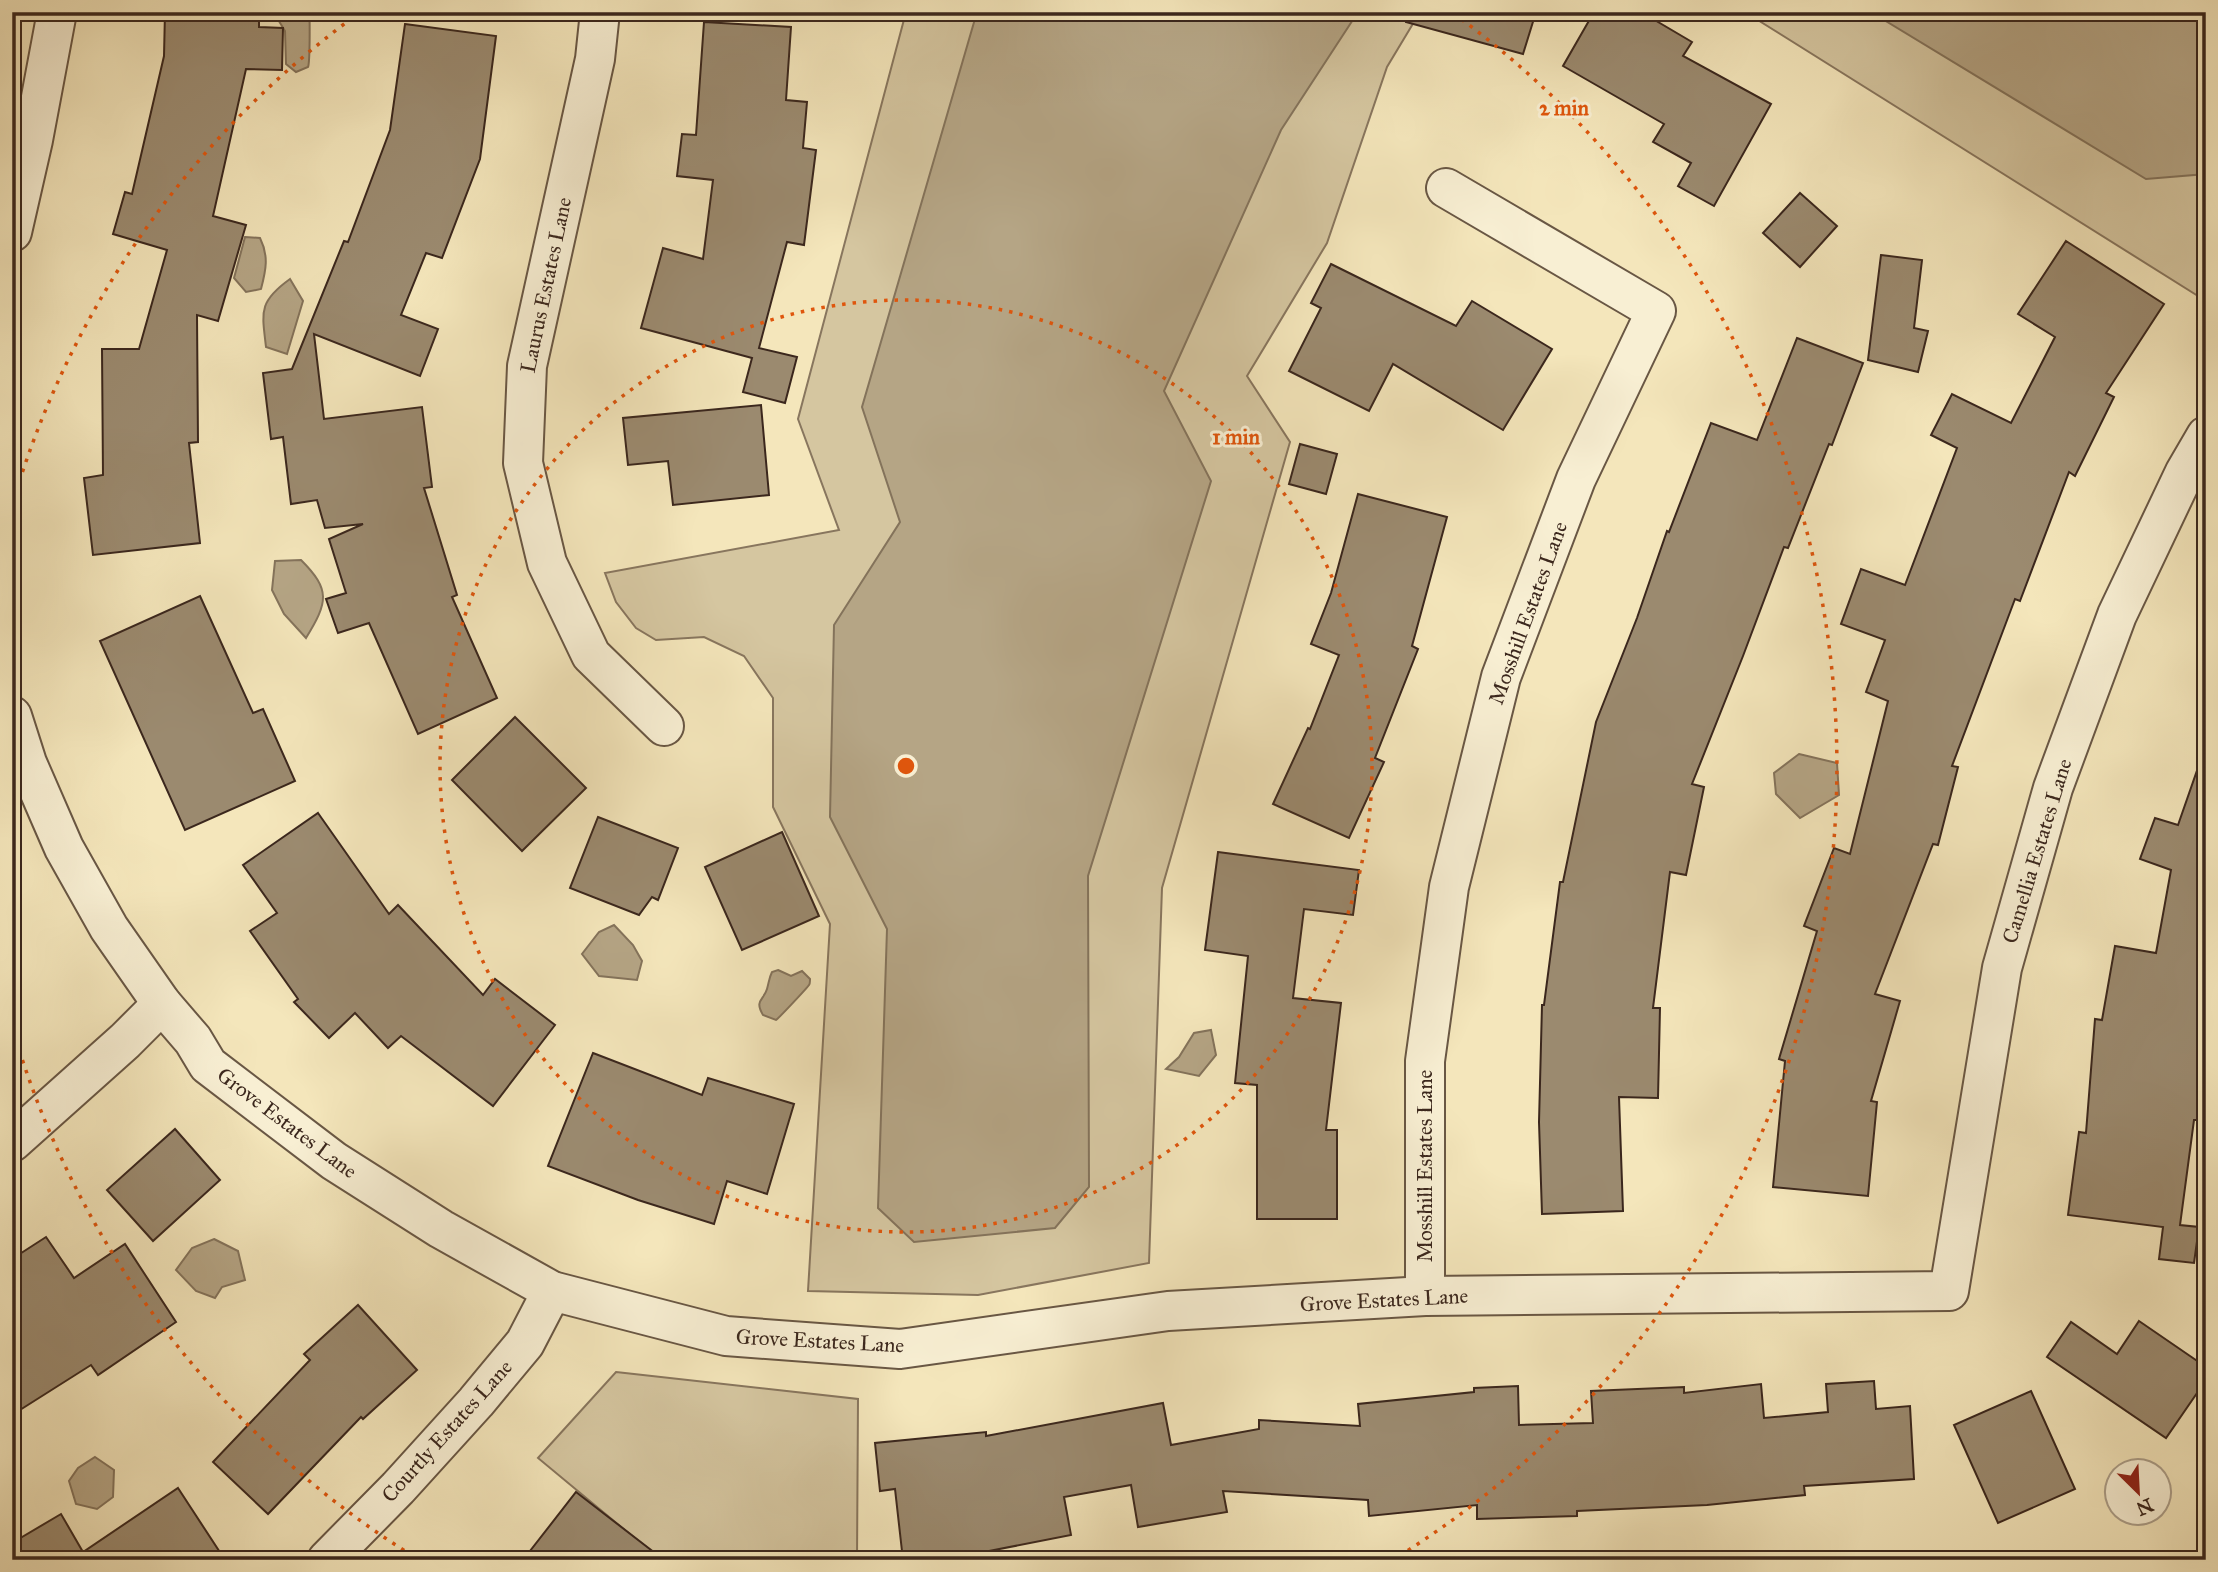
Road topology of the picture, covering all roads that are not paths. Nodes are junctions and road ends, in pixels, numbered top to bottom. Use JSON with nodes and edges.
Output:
{"nodes":[{"id":1,"x":57,"y":12,"type":"edge"},
{"id":2,"x":600,"y":12,"type":"edge"},
{"id":3,"x":1446,"y":188,"type":"dead end"},
{"id":4,"x":12,"y":232,"type":"edge"},
{"id":5,"x":2206,"y":436,"type":"edge"},
{"id":6,"x":12,"y":716,"type":"edge"},
{"id":7,"x":664,"y":726,"type":"dead end"},
{"id":8,"x":162,"y":1004,"type":"junction"},
{"id":9,"x":12,"y":1142,"type":"edge"},
{"id":10,"x":552,"y":1291,"type":"junction"},
{"id":11,"x":1948,"y":1291,"type":"joint"},
{"id":12,"x":1424,"y":1296,"type":"junction"},
{"id":13,"x":327,"y":1560,"type":"edge"}],
"edges":[{"from":1,"to":4,"type":"street"},
{"from":2,"to":7,"type":"street","name":"Laurus Estates Lane"},
{"from":3,"to":12,"type":"street","name":"Mosshill Estates Lane"},
{"from":5,"to":11,"type":"street","name":"Camellia Estates Lane"},
{"from":6,"to":8,"type":"street","name":"Grove Estates Lane"},
{"from":8,"to":9,"type":"street"},
{"from":8,"to":10,"type":"street","name":"Grove Estates Lane"},
{"from":10,"to":12,"type":"street","name":"Grove Estates Lane"},
{"from":10,"to":13,"type":"street","name":"Courtly Estates Lane"},
{"from":11,"to":12,"type":"street","name":"Grove Estates Lane"}]}
